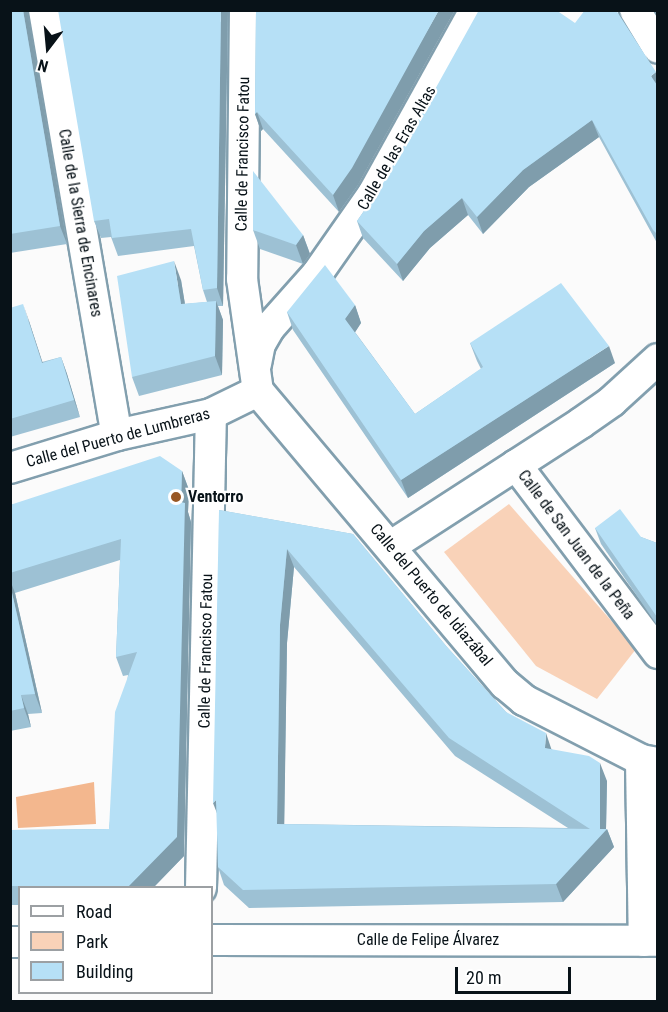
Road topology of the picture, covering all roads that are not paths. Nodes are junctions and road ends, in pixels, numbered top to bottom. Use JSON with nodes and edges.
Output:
{"nodes":[{"id":1,"x":44,"y":10,"type":"edge"},
{"id":2,"x":245,"y":10,"type":"edge"},
{"id":3,"x":475,"y":10,"type":"edge"},
{"id":4,"x":635,"y":10,"type":"edge"},
{"id":5,"x":657,"y":48,"type":"edge"},
{"id":6,"x":657,"y":359,"type":"edge"},
{"id":7,"x":256,"y":380,"type":"junction"},
{"id":8,"x":211,"y":414,"type":"junction"},
{"id":9,"x":117,"y":435,"type":"junction"},
{"id":10,"x":516,"y":465,"type":"junction"},
{"id":11,"x":10,"y":468,"type":"edge"},
{"id":12,"x":391,"y":546,"type":"junction"},
{"id":13,"x":657,"y":653,"type":"edge"},
{"id":14,"x":649,"y":762,"type":"edge"},
{"id":15,"x":201,"y":886,"type":"edge"},
{"id":16,"x":213,"y":940,"type":"edge"},
{"id":17,"x":650,"y":941,"type":"edge"}],
"edges":[{"from":1,"to":9,"type":"street","name":"Calle de la Sierra de Encinares"},
{"from":2,"to":7,"type":"street","name":"Calle de Francisco Fatou"},
{"from":3,"to":7,"type":"street","name":"Calle de las Eras Altas"},
{"from":4,"to":5,"type":"street"},
{"from":6,"to":10,"type":"street","name":"Calle de San Juan de la Peña"},
{"from":7,"to":8,"type":"street","name":"Calle del Puerto de Lumbreras"},
{"from":7,"to":12,"type":"street","name":"Calle del Puerto de Idiazábal"},
{"from":8,"to":9,"type":"street","name":"Calle del Puerto de Lumbreras"},
{"from":8,"to":15,"type":"street","name":"Calle de Francisco Fatou"},
{"from":9,"to":11,"type":"street","name":"Calle del Puerto de Lumbreras"},
{"from":10,"to":12,"type":"street","name":"Calle de San Juan de la Peña"},
{"from":10,"to":13,"type":"street","name":"Calle de San Juan de la Peña"},
{"from":12,"to":14,"type":"street","name":"Calle del Puerto de Idiazábal"},
{"from":14,"to":17,"type":"street","name":"Calle de Felipe Álvarez"},
{"from":16,"to":17,"type":"street","name":"Calle de Felipe Álvarez"}]}
